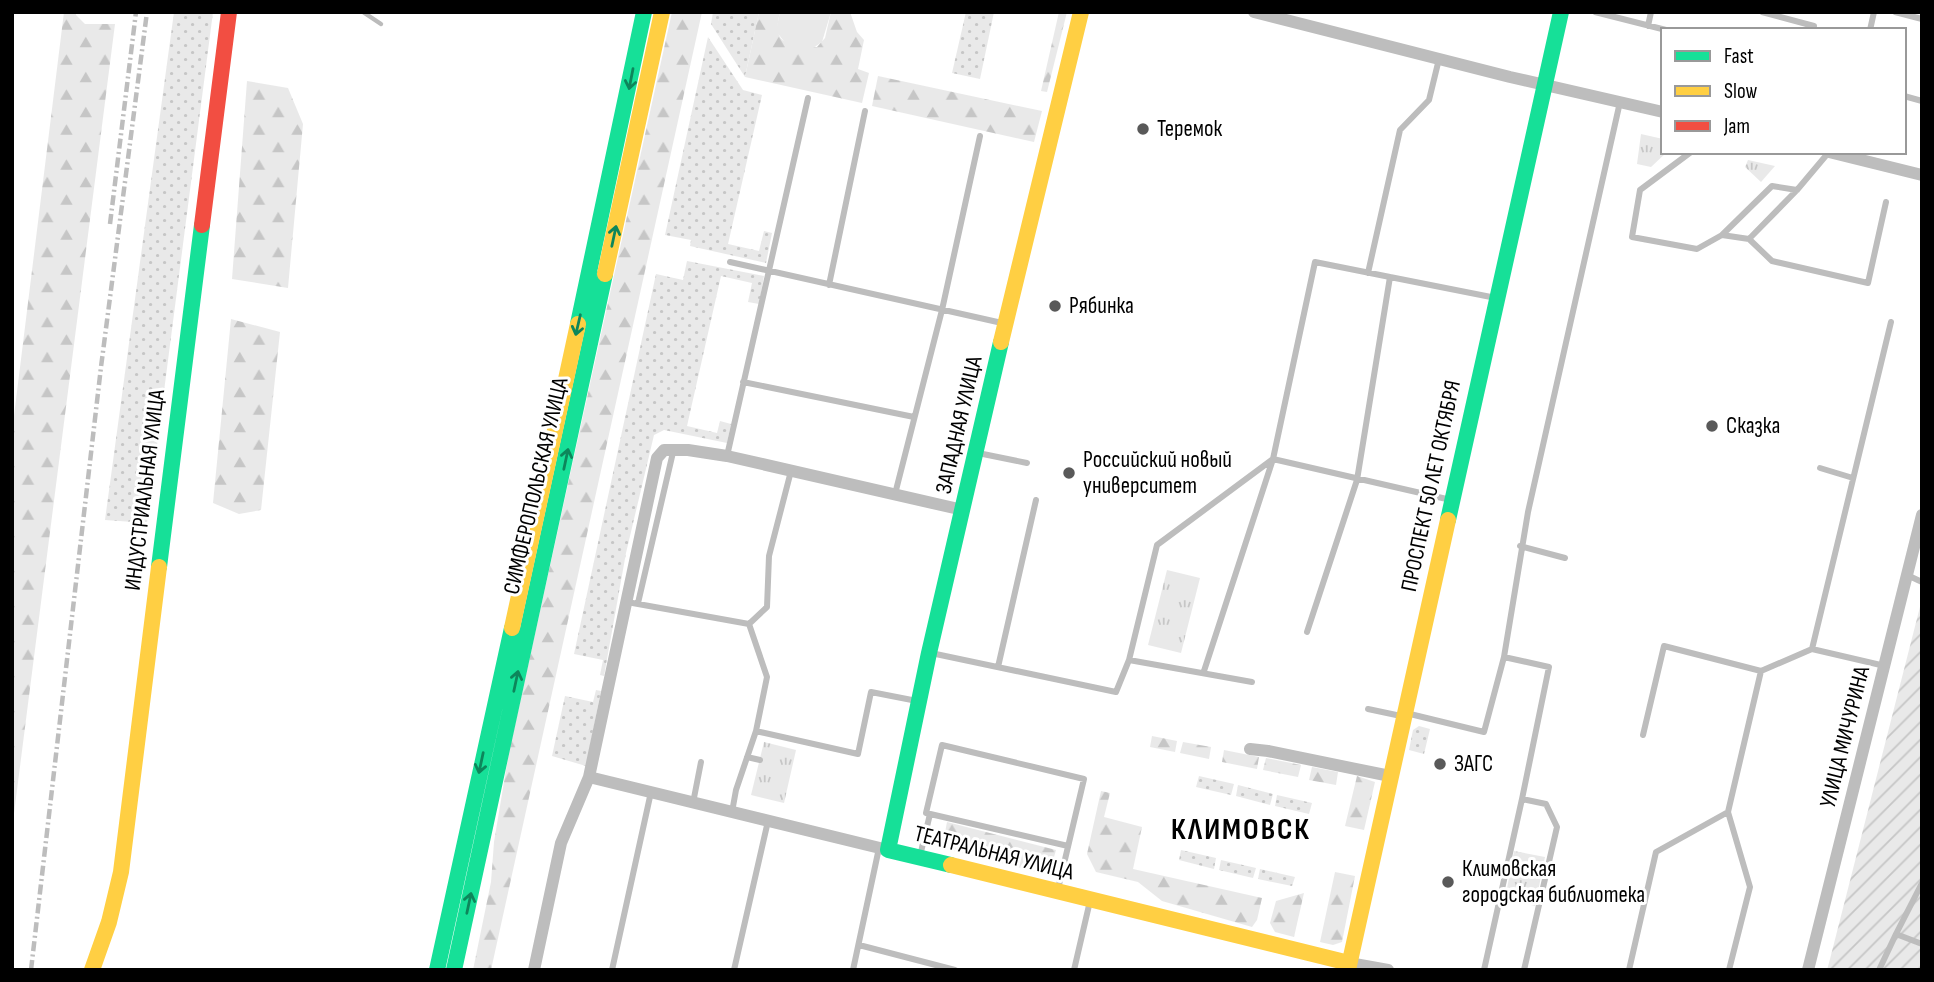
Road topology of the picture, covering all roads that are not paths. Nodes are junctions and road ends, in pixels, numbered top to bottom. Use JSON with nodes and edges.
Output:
{"nodes":[{"id":1,"x":229,"y":12,"type":"edge"},
{"id":2,"x":644,"y":12,"type":"edge"},
{"id":3,"x":662,"y":12,"type":"edge"},
{"id":4,"x":1082,"y":12,"type":"edge"},
{"id":5,"x":1254,"y":12,"type":"edge"},
{"id":6,"x":1561,"y":12,"type":"edge"},
{"id":7,"x":1595,"y":12,"type":"edge"},
{"id":8,"x":1651,"y":12,"type":"edge"},
{"id":9,"x":1762,"y":12,"type":"edge"},
{"id":10,"x":1895,"y":12,"type":"edge"},
{"id":11,"x":1922,"y":19,"type":"edge"},
{"id":12,"x":1648,"y":26,"type":"junction"},
{"id":13,"x":1814,"y":26,"type":"dead end"},
{"id":14,"x":1661,"y":29,"type":"edge"},
{"id":15,"x":1439,"y":59,"type":"junction"},
{"id":16,"x":1544,"y":84,"type":"junction"},
{"id":17,"x":808,"y":98,"type":"dead end"},
{"id":18,"x":1620,"y":102,"type":"junction"},
{"id":19,"x":865,"y":111,"type":"dead end"},
{"id":20,"x":1661,"y":112,"type":"edge"},
{"id":21,"x":980,"y":136,"type":"dead end"},
{"id":22,"x":1688,"y":154,"type":"edge"},
{"id":23,"x":1836,"y":154,"type":"edge"},
{"id":24,"x":1841,"y":154,"type":"edge"},
{"id":25,"x":1922,"y":174,"type":"edge"},
{"id":26,"x":1797,"y":190,"type":"junction"},
{"id":27,"x":1885,"y":202,"type":"dead end"},
{"id":28,"x":1721,"y":235,"type":"junction"},
{"id":29,"x":1749,"y":239,"type":"junction"},
{"id":30,"x":730,"y":262,"type":"dead end"},
{"id":31,"x":769,"y":272,"type":"junction"},
{"id":32,"x":1368,"y":273,"type":"junction"},
{"id":33,"x":1390,"y":277,"type":"junction"},
{"id":34,"x":829,"y":285,"type":"junction"},
{"id":35,"x":1496,"y":298,"type":"junction"},
{"id":36,"x":942,"y":310,"type":"junction"},
{"id":37,"x":1891,"y":322,"type":"dead end"},
{"id":38,"x":1005,"y":324,"type":"junction"},
{"id":39,"x":743,"y":382,"type":"junction"},
{"id":40,"x":914,"y":417,"type":"junction"},
{"id":41,"x":976,"y":453,"type":"junction"},
{"id":42,"x":727,"y":456,"type":"junction"},
{"id":43,"x":1273,"y":459,"type":"junction"},
{"id":44,"x":1027,"y":463,"type":"dead end"},
{"id":45,"x":1820,"y":468,"type":"dead end"},
{"id":46,"x":791,"y":471,"type":"junction"},
{"id":47,"x":1853,"y":478,"type":"junction"},
{"id":48,"x":1357,"y":480,"type":"junction"},
{"id":49,"x":895,"y":495,"type":"junction"},
{"id":50,"x":1035,"y":500,"type":"dead end"},
{"id":51,"x":1451,"y":500,"type":"junction"},
{"id":52,"x":963,"y":510,"type":"junction"},
{"id":53,"x":1922,"y":515,"type":"edge"},
{"id":54,"x":1520,"y":546,"type":"junction"},
{"id":55,"x":1565,"y":558,"type":"dead end"},
{"id":56,"x":1907,"y":575,"type":"junction"},
{"id":57,"x":1922,"y":582,"type":"edge"},
{"id":58,"x":632,"y":602,"type":"junction"},
{"id":59,"x":749,"y":624,"type":"junction"},
{"id":60,"x":1307,"y":632,"type":"dead end"},
{"id":61,"x":1812,"y":649,"type":"junction"},
{"id":62,"x":929,"y":653,"type":"junction"},
{"id":63,"x":1504,"y":657,"type":"junction"},
{"id":64,"x":1129,"y":660,"type":"junction"},
{"id":65,"x":1885,"y":666,"type":"junction"},
{"id":66,"x":998,"y":667,"type":"junction"},
{"id":67,"x":1204,"y":671,"type":"junction"},
{"id":68,"x":1761,"y":671,"type":"junction"},
{"id":69,"x":1252,"y":682,"type":"dead end"},
{"id":70,"x":919,"y":702,"type":"junction"},
{"id":71,"x":1368,"y":709,"type":"dead end"},
{"id":72,"x":1404,"y":715,"type":"junction"},
{"id":73,"x":756,"y":731,"type":"junction"},
{"id":74,"x":1643,"y":735,"type":"dead end"},
{"id":75,"x":1250,"y":749,"type":"dead end"},
{"id":76,"x":747,"y":757,"type":"junction"},
{"id":77,"x":760,"y":760,"type":"dead end"},
{"id":78,"x":701,"y":762,"type":"dead end"},
{"id":79,"x":1390,"y":776,"type":"junction"},
{"id":80,"x":589,"y":777,"type":"junction"},
{"id":81,"x":652,"y":792,"type":"junction"},
{"id":82,"x":1522,"y":799,"type":"junction"},
{"id":83,"x":693,"y":803,"type":"junction"},
{"id":84,"x":732,"y":812,"type":"junction"},
{"id":85,"x":1728,"y":812,"type":"junction"},
{"id":86,"x":930,"y":814,"type":"junction"},
{"id":87,"x":768,"y":821,"type":"junction"},
{"id":88,"x":1068,"y":846,"type":"junction"},
{"id":89,"x":883,"y":849,"type":"junction"},
{"id":90,"x":920,"y":858,"type":"junction"},
{"id":91,"x":1922,"y":883,"type":"edge"},
{"id":92,"x":1057,"y":891,"type":"junction"},
{"id":93,"x":1091,"y":900,"type":"junction"},
{"id":94,"x":1896,"y":934,"type":"junction"},
{"id":95,"x":1922,"y":944,"type":"edge"},
{"id":96,"x":859,"y":946,"type":"junction"},
{"id":97,"x":1349,"y":966,"type":"edge"},
{"id":98,"x":92,"y":970,"type":"edge"},
{"id":99,"x":436,"y":970,"type":"edge"},
{"id":100,"x":454,"y":970,"type":"edge"},
{"id":101,"x":534,"y":970,"type":"edge"},
{"id":102,"x":611,"y":970,"type":"edge"},
{"id":103,"x":733,"y":970,"type":"edge"},
{"id":104,"x":853,"y":970,"type":"edge"},
{"id":105,"x":955,"y":970,"type":"edge"},
{"id":106,"x":1074,"y":970,"type":"edge"},
{"id":107,"x":1388,"y":970,"type":"edge"},
{"id":108,"x":1485,"y":970,"type":"edge"},
{"id":109,"x":1524,"y":970,"type":"edge"},
{"id":110,"x":1629,"y":970,"type":"edge"},
{"id":111,"x":1729,"y":970,"type":"edge"},
{"id":112,"x":1808,"y":970,"type":"edge"},
{"id":113,"x":1879,"y":970,"type":"edge"}],
"edges":[{"from":1,"to":98,"type":"main road","name":"ИНДУСТРИАЛЬНАЯ УЛИЦА"},
{"from":2,"to":99,"type":"main road","name":"СИМФЕРОПОЛЬСКАЯ УЛИЦА","one_way":true},
{"from":100,"to":3,"type":"main road","name":"СИМФЕРОПОЛЬСКАЯ УЛИЦА","one_way":true},
{"from":4,"to":38,"type":"main road","name":"ЗАПАДНАЯ УЛИЦА"},
{"from":5,"to":15,"type":"street"},
{"from":6,"to":16,"type":"main road","name":"ПРОСПЕКТ 50 ЛЕТ ОКТЯБРЯ"},
{"from":7,"to":12,"type":"lane"},
{"from":8,"to":12,"type":"lane"},
{"from":9,"to":13,"type":"lane"},
{"from":10,"to":11,"type":"lane"},
{"from":12,"to":14,"type":"lane"},
{"from":15,"to":16,"type":"street"},
{"from":15,"to":32,"type":"lane"},
{"from":16,"to":18,"type":"street"},
{"from":16,"to":35,"type":"main road","name":"ПРОСПЕКТ 50 ЛЕТ ОКТЯБРЯ"},
{"from":17,"to":31,"type":"lane"},
{"from":18,"to":20,"type":"street"},
{"from":18,"to":54,"type":"lane"},
{"from":19,"to":34,"type":"lane"},
{"from":21,"to":36,"type":"lane"},
{"from":22,"to":28,"type":"lane"},
{"from":23,"to":26,"type":"lane"},
{"from":24,"to":25,"type":"street"},
{"from":26,"to":28,"type":"lane"},
{"from":26,"to":29,"type":"lane"},
{"from":27,"to":29,"type":"lane"},
{"from":28,"to":29,"type":"lane"},
{"from":30,"to":31,"type":"lane"},
{"from":31,"to":34,"type":"lane"},
{"from":31,"to":39,"type":"lane"},
{"from":32,"to":33,"type":"lane"},
{"from":32,"to":43,"type":"lane"},
{"from":33,"to":35,"type":"lane"},
{"from":33,"to":48,"type":"lane"},
{"from":34,"to":36,"type":"lane"},
{"from":35,"to":51,"type":"main road","name":"ПРОСПЕКТ 50 ЛЕТ ОКТЯБРЯ"},
{"from":36,"to":38,"type":"lane"},
{"from":36,"to":40,"type":"lane"},
{"from":37,"to":47,"type":"lane"},
{"from":38,"to":41,"type":"main road","name":"ЗАПАДНАЯ УЛИЦА"},
{"from":39,"to":40,"type":"lane"},
{"from":39,"to":42,"type":"lane"},
{"from":40,"to":49,"type":"lane"},
{"from":41,"to":44,"type":"lane"},
{"from":41,"to":52,"type":"main road","name":"ЗАПАДНАЯ УЛИЦА"},
{"from":42,"to":46,"type":"street"},
{"from":42,"to":58,"type":"street"},
{"from":43,"to":48,"type":"lane"},
{"from":43,"to":64,"type":"lane"},
{"from":43,"to":67,"type":"lane"},
{"from":45,"to":47,"type":"lane"},
{"from":46,"to":49,"type":"street"},
{"from":46,"to":59,"type":"lane"},
{"from":47,"to":61,"type":"lane"},
{"from":48,"to":51,"type":"lane"},
{"from":48,"to":60,"type":"lane"},
{"from":49,"to":52,"type":"street"},
{"from":50,"to":66,"type":"lane"},
{"from":51,"to":72,"type":"main road","name":"ПРОСПЕКТ 50 ЛЕТ ОКТЯБРЯ"},
{"from":52,"to":62,"type":"main road","name":"ЗАПАДНАЯ УЛИЦА"},
{"from":53,"to":56,"type":"street","name":"УЛИЦА МИЧУРИНА"},
{"from":54,"to":55,"type":"lane"},
{"from":54,"to":63,"type":"lane"},
{"from":56,"to":57,"type":"lane"},
{"from":56,"to":65,"type":"street","name":"УЛИЦА МИЧУРИНА"},
{"from":58,"to":59,"type":"lane"},
{"from":58,"to":80,"type":"street"},
{"from":59,"to":73,"type":"lane"},
{"from":61,"to":65,"type":"lane"},
{"from":61,"to":68,"type":"lane"},
{"from":62,"to":66,"type":"lane"},
{"from":62,"to":70,"type":"main road","name":"ЗАПАДНАЯ УЛИЦА"},
{"from":63,"to":72,"type":"lane"},
{"from":63,"to":82,"type":"lane"},
{"from":64,"to":66,"type":"lane"},
{"from":64,"to":67,"type":"lane"},
{"from":65,"to":112,"type":"street","name":"УЛИЦА МИЧУРИНА"},
{"from":67,"to":69,"type":"lane"},
{"from":68,"to":74,"type":"lane"},
{"from":68,"to":85,"type":"lane"},
{"from":70,"to":73,"type":"lane"},
{"from":70,"to":89,"type":"main road","name":"ЗАПАДНАЯ УЛИЦА"},
{"from":71,"to":72,"type":"lane"},
{"from":72,"to":79,"type":"main road","name":"ПРОСПЕКТ 50 ЛЕТ ОКТЯБРЯ"},
{"from":73,"to":76,"type":"lane"},
{"from":75,"to":79,"type":"street"},
{"from":76,"to":77,"type":"lane"},
{"from":76,"to":84,"type":"lane"},
{"from":78,"to":83,"type":"lane"},
{"from":79,"to":97,"type":"main road","name":"ПРОСПЕКТ 50 ЛЕТ ОКТЯБРЯ"},
{"from":80,"to":81,"type":"street","name":"ТЕАТРАЛЬНАЯ УЛИЦА"},
{"from":80,"to":101,"type":"street"},
{"from":81,"to":83,"type":"street","name":"ТЕАТРАЛЬНАЯ УЛИЦА"},
{"from":81,"to":102,"type":"lane"},
{"from":82,"to":108,"type":"lane"},
{"from":82,"to":109,"type":"lane"},
{"from":83,"to":84,"type":"street","name":"ТЕАТРАЛЬНАЯ УЛИЦА"},
{"from":84,"to":87,"type":"street","name":"ТЕАТРАЛЬНАЯ УЛИЦА"},
{"from":85,"to":110,"type":"lane"},
{"from":85,"to":111,"type":"lane"},
{"from":86,"to":88,"type":"lane"},
{"from":86,"to":88,"type":"lane"},
{"from":86,"to":90,"type":"lane"},
{"from":87,"to":89,"type":"street","name":"ТЕАТРАЛЬНАЯ УЛИЦА"},
{"from":87,"to":103,"type":"lane"},
{"from":88,"to":92,"type":"lane"},
{"from":89,"to":90,"type":"main road","name":"ТЕАТРАЛЬНАЯ УЛИЦА"},
{"from":89,"to":96,"type":"lane"},
{"from":90,"to":92,"type":"main road","name":"ТЕАТРАЛЬНАЯ УЛИЦА"},
{"from":91,"to":94,"type":"lane"},
{"from":92,"to":93,"type":"main road","name":"ТЕАТРАЛЬНАЯ УЛИЦА"},
{"from":93,"to":97,"type":"main road","name":"ТЕАТРАЛЬНАЯ УЛИЦА"},
{"from":93,"to":106,"type":"lane"},
{"from":94,"to":95,"type":"lane"},
{"from":94,"to":113,"type":"lane"},
{"from":96,"to":104,"type":"lane"},
{"from":96,"to":105,"type":"lane"},
{"from":97,"to":107,"type":"street","name":"ТЕАТРАЛЬНАЯ УЛИЦА"}]}
